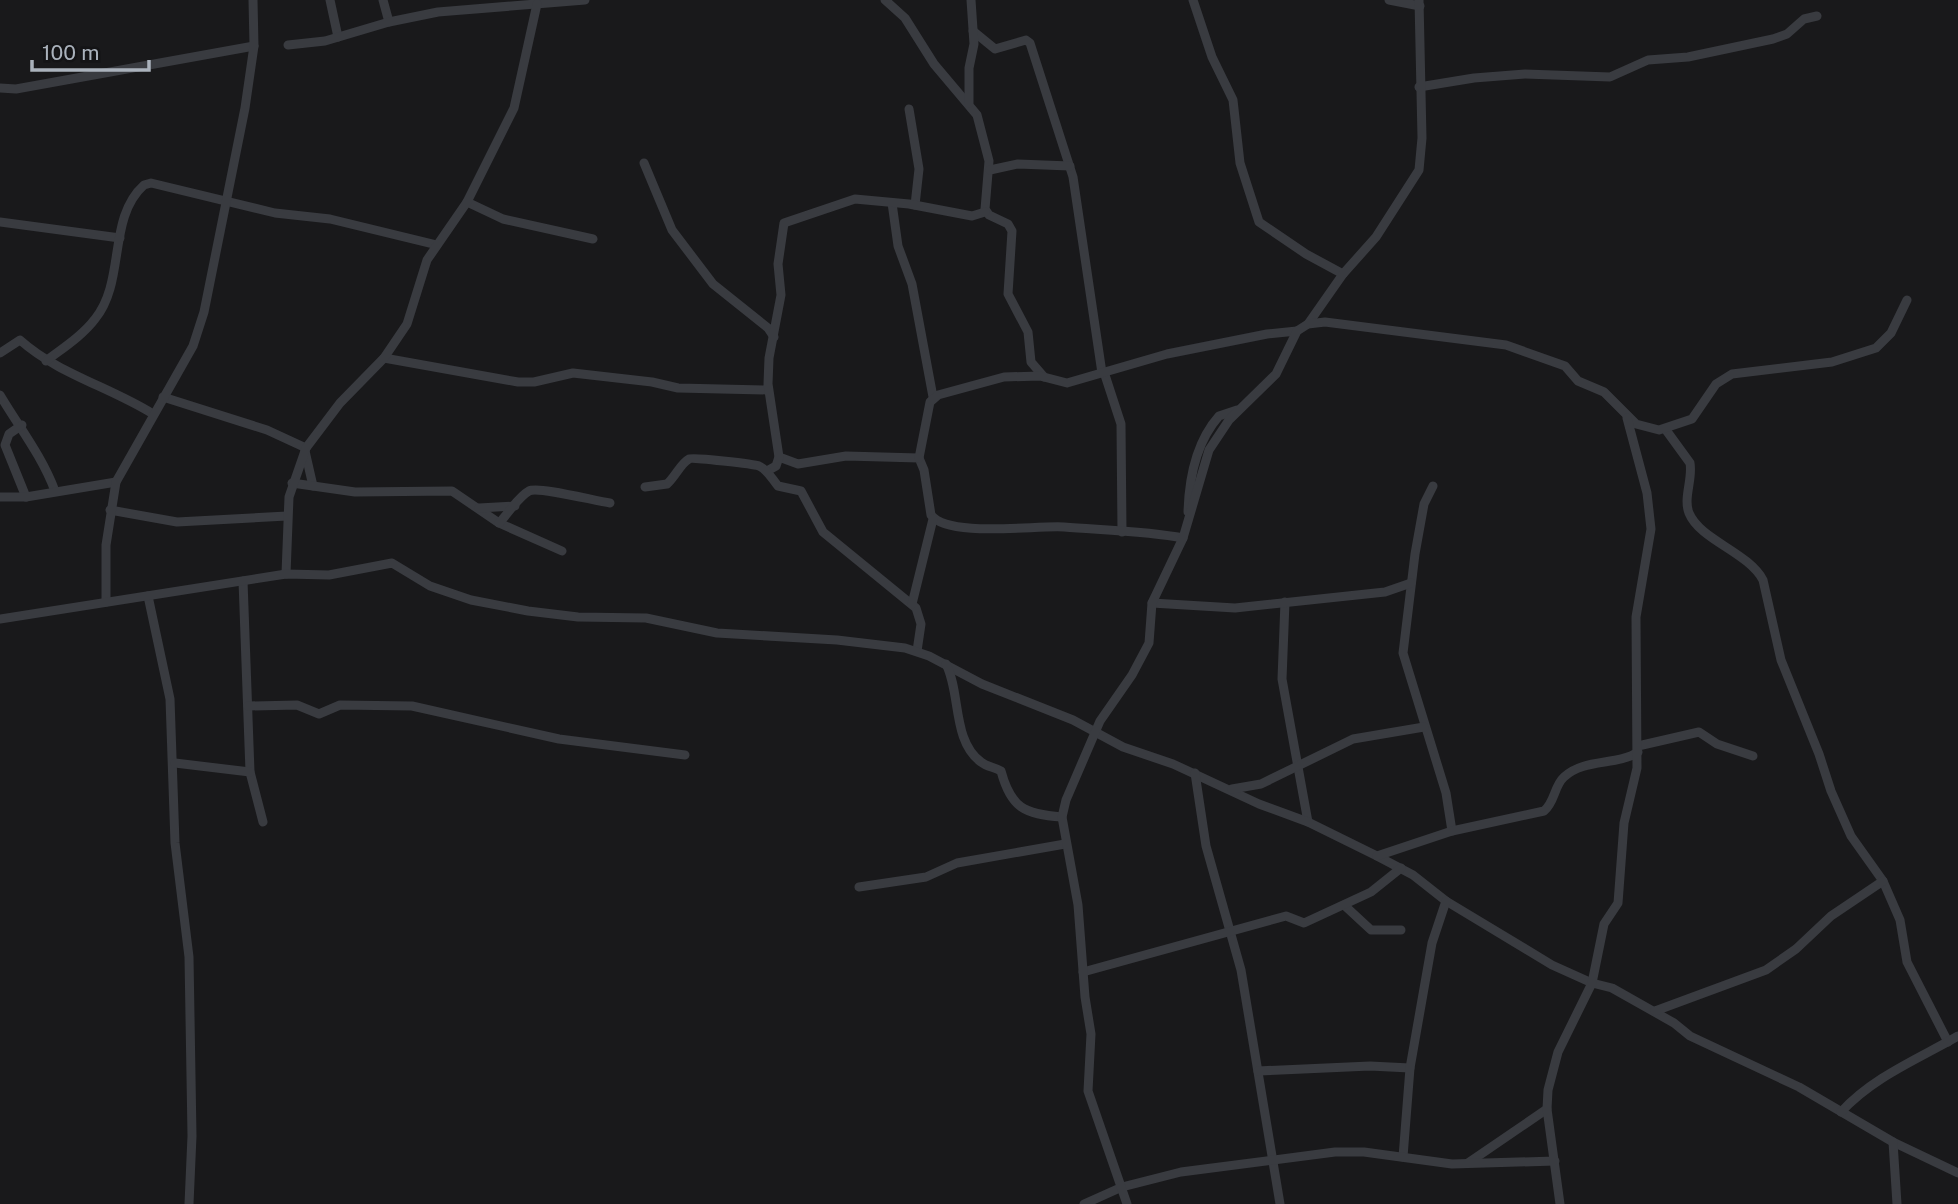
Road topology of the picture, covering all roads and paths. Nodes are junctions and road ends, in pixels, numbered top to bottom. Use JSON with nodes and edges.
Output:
{"nodes":[{"id":1,"x":253,"y":0,"type":"edge"},
{"id":2,"x":330,"y":0,"type":"edge"},
{"id":3,"x":383,"y":0,"type":"edge"},
{"id":4,"x":584,"y":0,"type":"edge"},
{"id":5,"x":886,"y":0,"type":"edge"},
{"id":6,"x":971,"y":0,"type":"edge"},
{"id":7,"x":1193,"y":0,"type":"edge"},
{"id":8,"x":1389,"y":0,"type":"edge"},
{"id":9,"x":489,"y":3,"type":"edge"},
{"id":10,"x":1420,"y":3,"type":"edge"},
{"id":11,"x":537,"y":4,"type":"junction"},
{"id":12,"x":1816,"y":16,"type":"dead end"},
{"id":13,"x":389,"y":22,"type":"junction"},
{"id":14,"x":973,"y":31,"type":"junction"},
{"id":15,"x":338,"y":37,"type":"junction"},
{"id":16,"x":254,"y":46,"type":"junction"},
{"id":17,"x":288,"y":46,"type":"dead end"},
{"id":18,"x":1419,"y":87,"type":"junction"},
{"id":19,"x":0,"y":88,"type":"edge"},
{"id":20,"x":970,"y":103,"type":"junction"},
{"id":21,"x":909,"y":109,"type":"dead end"},
{"id":22,"x":645,"y":163,"type":"dead end"},
{"id":23,"x":1070,"y":166,"type":"junction"},
{"id":24,"x":990,"y":170,"type":"junction"},
{"id":25,"x":228,"y":199,"type":"junction"},
{"id":26,"x":467,"y":202,"type":"junction"},
{"id":27,"x":892,"y":203,"type":"junction"},
{"id":28,"x":915,"y":205,"type":"junction"},
{"id":29,"x":985,"y":212,"type":"junction"},
{"id":30,"x":0,"y":222,"type":"edge"},
{"id":31,"x":120,"y":237,"type":"junction"},
{"id":32,"x":593,"y":239,"type":"dead end"},
{"id":33,"x":437,"y":245,"type":"junction"},
{"id":34,"x":1343,"y":274,"type":"junction"},
{"id":35,"x":1907,"y":300,"type":"dead end"},
{"id":36,"x":1308,"y":324,"type":"junction"},
{"id":37,"x":1297,"y":331,"type":"junction"},
{"id":38,"x":774,"y":337,"type":"junction"},
{"id":39,"x":0,"y":353,"type":"edge"},
{"id":40,"x":384,"y":358,"type":"junction"},
{"id":41,"x":46,"y":361,"type":"junction"},
{"id":42,"x":1103,"y":372,"type":"junction"},
{"id":43,"x":1044,"y":377,"type":"junction"},
{"id":44,"x":768,"y":390,"type":"junction"},
{"id":45,"x":0,"y":395,"type":"edge"},
{"id":46,"x":163,"y":397,"type":"junction"},
{"id":47,"x":933,"y":397,"type":"junction"},
{"id":48,"x":153,"y":414,"type":"junction"},
{"id":49,"x":1627,"y":418,"type":"junction"},
{"id":50,"x":22,"y":425,"type":"junction"},
{"id":51,"x":1666,"y":430,"type":"junction"},
{"id":52,"x":305,"y":449,"type":"junction"},
{"id":53,"x":779,"y":457,"type":"junction"},
{"id":54,"x":919,"y":458,"type":"junction"},
{"id":55,"x":766,"y":471,"type":"junction"},
{"id":56,"x":116,"y":482,"type":"junction"},
{"id":57,"x":292,"y":483,"type":"junction"},
{"id":58,"x":313,"y":486,"type":"junction"},
{"id":59,"x":1433,"y":486,"type":"dead end"},
{"id":60,"x":645,"y":487,"type":"dead end"},
{"id":61,"x":55,"y":491,"type":"junction"},
{"id":62,"x":0,"y":496,"type":"edge"},
{"id":63,"x":26,"y":497,"type":"junction"},
{"id":64,"x":610,"y":503,"type":"dead end"},
{"id":65,"x":515,"y":506,"type":"junction"},
{"id":66,"x":479,"y":508,"type":"junction"},
{"id":67,"x":110,"y":510,"type":"junction"},
{"id":68,"x":287,"y":516,"type":"junction"},
{"id":69,"x":933,"y":519,"type":"junction"},
{"id":70,"x":499,"y":523,"type":"junction"},
{"id":71,"x":1122,"y":532,"type":"junction"},
{"id":72,"x":1184,"y":538,"type":"junction"},
{"id":73,"x":562,"y":551,"type":"dead end"},
{"id":74,"x":286,"y":574,"type":"junction"},
{"id":75,"x":243,"y":581,"type":"junction"},
{"id":76,"x":1411,"y":583,"type":"junction"},
{"id":77,"x":148,"y":596,"type":"junction"},
{"id":78,"x":106,"y":602,"type":"junction"},
{"id":79,"x":1285,"y":602,"type":"junction"},
{"id":80,"x":1152,"y":603,"type":"junction"},
{"id":81,"x":912,"y":604,"type":"junction"},
{"id":82,"x":0,"y":619,"type":"edge"},
{"id":83,"x":917,"y":651,"type":"junction"},
{"id":84,"x":945,"y":662,"type":"junction"},
{"id":85,"x":248,"y":706,"type":"junction"},
{"id":86,"x":1424,"y":727,"type":"junction"},
{"id":87,"x":1096,"y":731,"type":"junction"},
{"id":88,"x":1638,"y":749,"type":"junction"},
{"id":89,"x":685,"y":755,"type":"dead end"},
{"id":90,"x":1753,"y":756,"type":"dead end"},
{"id":91,"x":175,"y":763,"type":"junction"},
{"id":92,"x":1296,"y":769,"type":"junction"},
{"id":93,"x":250,"y":772,"type":"junction"},
{"id":94,"x":1195,"y":773,"type":"junction"},
{"id":95,"x":1231,"y":789,"type":"junction"},
{"id":96,"x":1062,"y":817,"type":"junction"},
{"id":97,"x":263,"y":822,"type":"dead end"},
{"id":98,"x":1308,"y":822,"type":"junction"},
{"id":99,"x":1451,"y":831,"type":"junction"},
{"id":100,"x":1065,"y":844,"type":"junction"},
{"id":101,"x":1377,"y":856,"type":"junction"},
{"id":102,"x":1401,"y":869,"type":"junction"},
{"id":103,"x":1883,"y":881,"type":"junction"},
{"id":104,"x":859,"y":887,"type":"dead end"},
{"id":105,"x":1446,"y":901,"type":"junction"},
{"id":106,"x":1344,"y":905,"type":"junction"},
{"id":107,"x":1401,"y":930,"type":"dead end"},
{"id":108,"x":1230,"y":931,"type":"junction"},
{"id":109,"x":1083,"y":972,"type":"junction"},
{"id":110,"x":1592,"y":983,"type":"junction"},
{"id":111,"x":1655,"y":1011,"type":"junction"},
{"id":112,"x":1958,"y":1035,"type":"edge"},
{"id":113,"x":1948,"y":1042,"type":"junction"},
{"id":114,"x":1410,"y":1068,"type":"junction"},
{"id":115,"x":1258,"y":1071,"type":"junction"},
{"id":116,"x":1547,"y":1109,"type":"junction"},
{"id":117,"x":1841,"y":1112,"type":"junction"},
{"id":118,"x":1893,"y":1142,"type":"junction"},
{"id":119,"x":1404,"y":1157,"type":"junction"},
{"id":120,"x":1273,"y":1158,"type":"junction"},
{"id":121,"x":1555,"y":1161,"type":"junction"},
{"id":122,"x":1468,"y":1163,"type":"junction"},
{"id":123,"x":1958,"y":1173,"type":"edge"},
{"id":124,"x":1122,"y":1186,"type":"junction"},
{"id":125,"x":189,"y":1204,"type":"edge"},
{"id":126,"x":1084,"y":1204,"type":"edge"},
{"id":127,"x":1127,"y":1204,"type":"edge"},
{"id":128,"x":1280,"y":1204,"type":"edge"},
{"id":129,"x":1560,"y":1204,"type":"edge"},
{"id":130,"x":1898,"y":1204,"type":"edge"}],
"edges":[{"from":1,"to":16,"type":"street"},
{"from":2,"to":15,"type":"street"},
{"from":3,"to":13,"type":"street"},
{"from":4,"to":11,"type":"street"},
{"from":5,"to":20,"type":"street"},
{"from":6,"to":14,"type":"street"},
{"from":7,"to":34,"type":"street"},
{"from":8,"to":10,"type":"street"},
{"from":9,"to":11,"type":"street"},
{"from":9,"to":13,"type":"street"},
{"from":10,"to":18,"type":"street"},
{"from":11,"to":26,"type":"street"},
{"from":12,"to":18,"type":"street"},
{"from":13,"to":15,"type":"street"},
{"from":14,"to":20,"type":"street"},
{"from":14,"to":23,"type":"street"},
{"from":15,"to":17,"type":"street"},
{"from":16,"to":19,"type":"street"},
{"from":16,"to":25,"type":"street"},
{"from":18,"to":34,"type":"street"},
{"from":20,"to":24,"type":"street"},
{"from":21,"to":28,"type":"street"},
{"from":22,"to":38,"type":"street"},
{"from":23,"to":24,"type":"street"},
{"from":23,"to":42,"type":"street"},
{"from":24,"to":29,"type":"street"},
{"from":25,"to":31,"type":"street"},
{"from":25,"to":33,"type":"street"},
{"from":25,"to":46,"type":"street"},
{"from":26,"to":32,"type":"street"},
{"from":26,"to":33,"type":"street"},
{"from":27,"to":28,"type":"street"},
{"from":27,"to":38,"type":"street"},
{"from":27,"to":47,"type":"street"},
{"from":28,"to":29,"type":"street"},
{"from":29,"to":43,"type":"street"},
{"from":30,"to":31,"type":"street"},
{"from":31,"to":41,"type":"street"},
{"from":33,"to":40,"type":"street"},
{"from":34,"to":36,"type":"street"},
{"from":35,"to":51,"type":"street"},
{"from":36,"to":37,"type":"street"},
{"from":36,"to":49,"type":"street"},
{"from":37,"to":42,"type":"street"},
{"from":37,"to":72,"type":"street"},
{"from":38,"to":44,"type":"street"},
{"from":39,"to":41,"type":"street"},
{"from":40,"to":44,"type":"street"},
{"from":40,"to":52,"type":"street"},
{"from":41,"to":48,"type":"street"},
{"from":42,"to":43,"type":"street"},
{"from":42,"to":71,"type":"street"},
{"from":43,"to":47,"type":"street"},
{"from":44,"to":53,"type":"street"},
{"from":45,"to":50,"type":"street"},
{"from":46,"to":48,"type":"street"},
{"from":46,"to":52,"type":"street"},
{"from":47,"to":54,"type":"street"},
{"from":48,"to":56,"type":"street"},
{"from":49,"to":51,"type":"street"},
{"from":49,"to":88,"type":"street"},
{"from":50,"to":61,"type":"street"},
{"from":50,"to":63,"type":"street"},
{"from":51,"to":103,"type":"street"},
{"from":52,"to":57,"type":"street"},
{"from":52,"to":58,"type":"street"},
{"from":53,"to":54,"type":"street"},
{"from":53,"to":55,"type":"street"},
{"from":54,"to":69,"type":"street"},
{"from":55,"to":60,"type":"street"},
{"from":55,"to":81,"type":"street"},
{"from":56,"to":61,"type":"street"},
{"from":56,"to":67,"type":"street"},
{"from":57,"to":58,"type":"street"},
{"from":57,"to":68,"type":"street"},
{"from":58,"to":66,"type":"street"},
{"from":59,"to":76,"type":"street"},
{"from":61,"to":63,"type":"street"},
{"from":62,"to":63,"type":"street"},
{"from":64,"to":65,"type":"street"},
{"from":65,"to":66,"type":"street"},
{"from":65,"to":70,"type":"street"},
{"from":66,"to":70,"type":"street"},
{"from":67,"to":68,"type":"street"},
{"from":67,"to":78,"type":"street"},
{"from":68,"to":74,"type":"street"},
{"from":69,"to":71,"type":"street"},
{"from":69,"to":81,"type":"street"},
{"from":70,"to":73,"type":"street"},
{"from":71,"to":72,"type":"street"},
{"from":72,"to":80,"type":"street"},
{"from":74,"to":75,"type":"street"},
{"from":74,"to":83,"type":"street"},
{"from":75,"to":77,"type":"street"},
{"from":75,"to":85,"type":"street"},
{"from":76,"to":79,"type":"street"},
{"from":76,"to":86,"type":"street"},
{"from":77,"to":78,"type":"street"},
{"from":77,"to":91,"type":"street"},
{"from":78,"to":82,"type":"street"},
{"from":79,"to":80,"type":"street"},
{"from":79,"to":92,"type":"street"},
{"from":80,"to":87,"type":"street"},
{"from":81,"to":83,"type":"street"},
{"from":83,"to":84,"type":"street"},
{"from":84,"to":87,"type":"street"},
{"from":84,"to":96,"type":"street"},
{"from":85,"to":89,"type":"street"},
{"from":85,"to":93,"type":"street"},
{"from":86,"to":92,"type":"street"},
{"from":86,"to":99,"type":"street"},
{"from":87,"to":94,"type":"street"},
{"from":87,"to":96,"type":"street"},
{"from":88,"to":90,"type":"street"},
{"from":88,"to":99,"type":"street"},
{"from":88,"to":110,"type":"street"},
{"from":91,"to":93,"type":"street"},
{"from":91,"to":125,"type":"street"},
{"from":92,"to":95,"type":"street"},
{"from":92,"to":98,"type":"street"},
{"from":93,"to":97,"type":"street"},
{"from":94,"to":95,"type":"street"},
{"from":94,"to":108,"type":"street"},
{"from":95,"to":98,"type":"street"},
{"from":96,"to":100,"type":"street"},
{"from":98,"to":101,"type":"street"},
{"from":99,"to":101,"type":"street"},
{"from":100,"to":104,"type":"street"},
{"from":100,"to":109,"type":"street"},
{"from":101,"to":102,"type":"street"},
{"from":102,"to":105,"type":"street"},
{"from":102,"to":106,"type":"street"},
{"from":103,"to":111,"type":"street"},
{"from":103,"to":113,"type":"street"},
{"from":105,"to":110,"type":"street"},
{"from":105,"to":114,"type":"street"},
{"from":106,"to":107,"type":"street"},
{"from":106,"to":108,"type":"street"},
{"from":108,"to":109,"type":"street"},
{"from":108,"to":115,"type":"street"},
{"from":109,"to":124,"type":"street"},
{"from":110,"to":111,"type":"street"},
{"from":110,"to":116,"type":"street"},
{"from":111,"to":117,"type":"street"},
{"from":112,"to":113,"type":"street"},
{"from":113,"to":117,"type":"street"},
{"from":114,"to":115,"type":"street"},
{"from":114,"to":119,"type":"street"},
{"from":115,"to":120,"type":"street"},
{"from":116,"to":121,"type":"street"},
{"from":116,"to":122,"type":"street"},
{"from":117,"to":118,"type":"street"},
{"from":118,"to":123,"type":"street"},
{"from":118,"to":130,"type":"street"},
{"from":119,"to":120,"type":"street"},
{"from":119,"to":122,"type":"street"},
{"from":120,"to":124,"type":"street"},
{"from":120,"to":128,"type":"street"},
{"from":121,"to":122,"type":"street"},
{"from":121,"to":129,"type":"street"},
{"from":124,"to":126,"type":"street"},
{"from":124,"to":127,"type":"street"}]}
